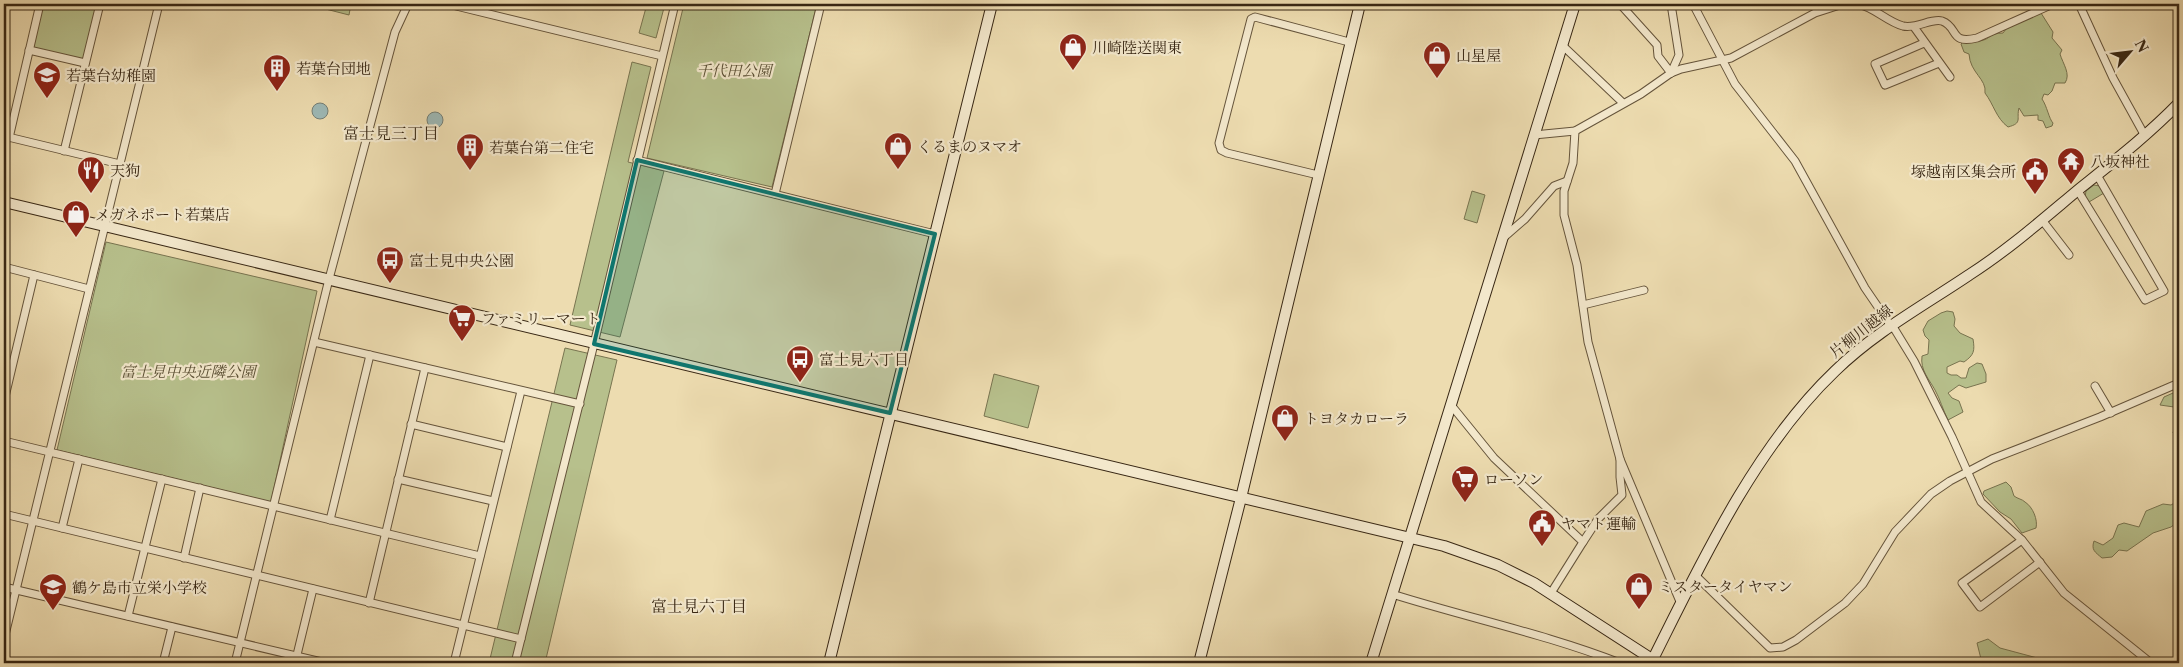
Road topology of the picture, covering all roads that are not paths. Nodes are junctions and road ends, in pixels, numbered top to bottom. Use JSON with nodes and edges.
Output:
{"nodes":[{"id":1,"x":40,"y":4,"type":"edge"},
{"id":2,"x":100,"y":4,"type":"edge"},
{"id":3,"x":159,"y":4,"type":"edge"},
{"id":4,"x":408,"y":4,"type":"edge"},
{"id":5,"x":448,"y":4,"type":"edge"},
{"id":6,"x":675,"y":4,"type":"edge"},
{"id":7,"x":821,"y":4,"type":"edge"},
{"id":8,"x":992,"y":4,"type":"edge"},
{"id":9,"x":1360,"y":4,"type":"edge"},
{"id":10,"x":1575,"y":4,"type":"edge"},
{"id":11,"x":1620,"y":4,"type":"edge"},
{"id":12,"x":1670,"y":4,"type":"edge"},
{"id":13,"x":1693,"y":4,"type":"edge"},
{"id":14,"x":1843,"y":4,"type":"edge"},
{"id":15,"x":1857,"y":4,"type":"edge"},
{"id":16,"x":2053,"y":4,"type":"edge"},
{"id":17,"x":2079,"y":4,"type":"edge"},
{"id":18,"x":1914,"y":27,"type":"junction"},
{"id":19,"x":1349,"y":42,"type":"junction"},
{"id":20,"x":1924,"y":43,"type":"junction"},
{"id":21,"x":1562,"y":45,"type":"junction"},
{"id":22,"x":29,"y":50,"type":"junction"},
{"id":23,"x":662,"y":56,"type":"junction"},
{"id":24,"x":1723,"y":60,"type":"junction"},
{"id":25,"x":85,"y":62,"type":"junction"},
{"id":26,"x":1939,"y":63,"type":"junction"},
{"id":27,"x":1671,"y":73,"type":"junction"},
{"id":28,"x":1950,"y":77,"type":"dead end"},
{"id":29,"x":1623,"y":103,"type":"junction"},
{"id":30,"x":2179,"y":103,"type":"edge"},
{"id":31,"x":1575,"y":131,"type":"junction"},
{"id":32,"x":1534,"y":135,"type":"junction"},
{"id":33,"x":2145,"y":136,"type":"junction"},
{"id":34,"x":6,"y":137,"type":"edge"},
{"id":35,"x":64,"y":151,"type":"junction"},
{"id":36,"x":637,"y":160,"type":"junction"},
{"id":37,"x":120,"y":164,"type":"junction"},
{"id":38,"x":1318,"y":175,"type":"junction"},
{"id":39,"x":2097,"y":175,"type":"junction"},
{"id":40,"x":1567,"y":181,"type":"junction"},
{"id":41,"x":2078,"y":191,"type":"junction"},
{"id":42,"x":775,"y":194,"type":"junction"},
{"id":43,"x":4,"y":202,"type":"edge"},
{"id":44,"x":2042,"y":220,"type":"junction"},
{"id":45,"x":106,"y":226,"type":"junction"},
{"id":46,"x":935,"y":234,"type":"junction"},
{"id":47,"x":1501,"y":239,"type":"junction"},
{"id":48,"x":2069,"y":255,"type":"dead end"},
{"id":49,"x":4,"y":267,"type":"edge"},
{"id":50,"x":34,"y":275,"type":"junction"},
{"id":51,"x":329,"y":280,"type":"junction"},
{"id":52,"x":89,"y":289,"type":"junction"},
{"id":53,"x":1644,"y":290,"type":"dead end"},
{"id":54,"x":1583,"y":305,"type":"junction"},
{"id":55,"x":1891,"y":325,"type":"junction"},
{"id":56,"x":314,"y":342,"type":"junction"},
{"id":57,"x":594,"y":344,"type":"junction"},
{"id":58,"x":370,"y":355,"type":"junction"},
{"id":59,"x":425,"y":368,"type":"junction"},
{"id":60,"x":2179,"y":382,"type":"edge"},
{"id":61,"x":2095,"y":386,"type":"dead end"},
{"id":62,"x":521,"y":391,"type":"junction"},
{"id":63,"x":4,"y":400,"type":"edge"},
{"id":64,"x":580,"y":404,"type":"junction"},
{"id":65,"x":1451,"y":405,"type":"junction"},
{"id":66,"x":2110,"y":412,"type":"junction"},
{"id":67,"x":890,"y":413,"type":"junction"},
{"id":68,"x":411,"y":424,"type":"junction"},
{"id":69,"x":4,"y":442,"type":"edge"},
{"id":70,"x":507,"y":447,"type":"junction"},
{"id":71,"x":50,"y":452,"type":"junction"},
{"id":72,"x":79,"y":459,"type":"junction"},
{"id":73,"x":1620,"y":459,"type":"junction"},
{"id":74,"x":1967,"y":471,"type":"junction"},
{"id":75,"x":162,"y":479,"type":"junction"},
{"id":76,"x":398,"y":479,"type":"junction"},
{"id":77,"x":200,"y":488,"type":"junction"},
{"id":78,"x":1241,"y":498,"type":"junction"},
{"id":79,"x":494,"y":501,"type":"junction"},
{"id":80,"x":274,"y":507,"type":"junction"},
{"id":81,"x":4,"y":514,"type":"edge"},
{"id":82,"x":330,"y":520,"type":"junction"},
{"id":83,"x":32,"y":521,"type":"junction"},
{"id":84,"x":62,"y":528,"type":"junction"},
{"id":85,"x":385,"y":533,"type":"junction"},
{"id":86,"x":1410,"y":538,"type":"junction"},
{"id":87,"x":2022,"y":540,"type":"junction"},
{"id":88,"x":1583,"y":542,"type":"junction"},
{"id":89,"x":146,"y":548,"type":"junction"},
{"id":90,"x":480,"y":556,"type":"junction"},
{"id":91,"x":184,"y":558,"type":"junction"},
{"id":92,"x":2040,"y":562,"type":"junction"},
{"id":93,"x":1695,"y":575,"type":"junction"},
{"id":94,"x":257,"y":576,"type":"junction"},
{"id":95,"x":4,"y":587,"type":"edge"},
{"id":96,"x":313,"y":589,"type":"junction"},
{"id":97,"x":16,"y":590,"type":"junction"},
{"id":98,"x":1551,"y":593,"type":"junction"},
{"id":99,"x":1392,"y":594,"type":"junction"},
{"id":100,"x":369,"y":602,"type":"junction"},
{"id":101,"x":1681,"y":604,"type":"junction"},
{"id":102,"x":128,"y":616,"type":"junction"},
{"id":103,"x":463,"y":625,"type":"junction"},
{"id":104,"x":172,"y":627,"type":"junction"},
{"id":105,"x":4,"y":639,"type":"edge"},
{"id":106,"x":521,"y":639,"type":"junction"},
{"id":107,"x":240,"y":643,"type":"junction"},
{"id":108,"x":296,"y":660,"type":"edge"},
{"id":109,"x":1654,"y":662,"type":"edge"},
{"id":110,"x":163,"y":663,"type":"edge"},
{"id":111,"x":235,"y":663,"type":"edge"},
{"id":112,"x":326,"y":663,"type":"edge"},
{"id":113,"x":454,"y":663,"type":"edge"},
{"id":114,"x":515,"y":663,"type":"edge"},
{"id":115,"x":830,"y":663,"type":"edge"},
{"id":116,"x":1198,"y":663,"type":"edge"},
{"id":117,"x":1371,"y":663,"type":"edge"},
{"id":118,"x":1620,"y":663,"type":"edge"},
{"id":119,"x":2151,"y":663,"type":"edge"}],
"edges":[{"from":1,"to":22,"type":"street"},
{"from":2,"to":25,"type":"street"},
{"from":3,"to":37,"type":"street"},
{"from":4,"to":51,"type":"street"},
{"from":5,"to":23,"type":"street"},
{"from":6,"to":23,"type":"street"},
{"from":7,"to":42,"type":"street"},
{"from":8,"to":46,"type":"street"},
{"from":9,"to":19,"type":"street"},
{"from":10,"to":21,"type":"street"},
{"from":11,"to":27,"type":"street"},
{"from":12,"to":27,"type":"street"},
{"from":13,"to":24,"type":"street"},
{"from":14,"to":24,"type":"street"},
{"from":15,"to":18,"type":"street"},
{"from":16,"to":18,"type":"street"},
{"from":17,"to":33,"type":"street"},
{"from":18,"to":20,"type":"street"},
{"from":19,"to":38,"type":"street"},
{"from":19,"to":38,"type":"street"},
{"from":20,"to":26,"type":"street"},
{"from":20,"to":26,"type":"street"},
{"from":21,"to":29,"type":"street"},
{"from":21,"to":32,"type":"street"},
{"from":22,"to":25,"type":"street"},
{"from":22,"to":34,"type":"street"},
{"from":23,"to":36,"type":"street"},
{"from":24,"to":27,"type":"street"},
{"from":24,"to":55,"type":"street"},
{"from":25,"to":35,"type":"street"},
{"from":26,"to":28,"type":"street"},
{"from":27,"to":29,"type":"street"},
{"from":29,"to":31,"type":"street"},
{"from":30,"to":33,"type":"street","name":"片柳川越線"},
{"from":31,"to":32,"type":"street"},
{"from":31,"to":40,"type":"street"},
{"from":32,"to":47,"type":"street"},
{"from":33,"to":39,"type":"street","name":"片柳川越線"},
{"from":34,"to":35,"type":"street"},
{"from":35,"to":37,"type":"street"},
{"from":36,"to":42,"type":"street"},
{"from":36,"to":57,"type":"street"},
{"from":37,"to":45,"type":"street"},
{"from":38,"to":78,"type":"street"},
{"from":39,"to":41,"type":"street","name":"片柳川越線"},
{"from":39,"to":41,"type":"street"},
{"from":40,"to":47,"type":"street"},
{"from":40,"to":54,"type":"street"},
{"from":41,"to":44,"type":"street","name":"片柳川越線"},
{"from":42,"to":46,"type":"street"},
{"from":43,"to":45,"type":"street"},
{"from":44,"to":48,"type":"street"},
{"from":44,"to":55,"type":"street","name":"片柳川越線"},
{"from":45,"to":51,"type":"street"},
{"from":45,"to":52,"type":"street"},
{"from":46,"to":67,"type":"street"},
{"from":47,"to":65,"type":"street"},
{"from":49,"to":50,"type":"street"},
{"from":50,"to":52,"type":"street"},
{"from":50,"to":63,"type":"street"},
{"from":51,"to":56,"type":"street"},
{"from":51,"to":57,"type":"street"},
{"from":52,"to":71,"type":"street"},
{"from":53,"to":54,"type":"street"},
{"from":54,"to":73,"type":"street"},
{"from":55,"to":74,"type":"street"},
{"from":55,"to":93,"type":"street","name":"片柳川越線"},
{"from":56,"to":58,"type":"street"},
{"from":56,"to":80,"type":"street"},
{"from":57,"to":64,"type":"street"},
{"from":57,"to":67,"type":"street"},
{"from":58,"to":59,"type":"street"},
{"from":58,"to":82,"type":"street"},
{"from":59,"to":62,"type":"street"},
{"from":59,"to":68,"type":"street"},
{"from":60,"to":66,"type":"street"},
{"from":61,"to":66,"type":"street"},
{"from":62,"to":64,"type":"street"},
{"from":62,"to":70,"type":"street"},
{"from":64,"to":106,"type":"street"},
{"from":65,"to":86,"type":"street"},
{"from":65,"to":88,"type":"street"},
{"from":66,"to":74,"type":"street"},
{"from":67,"to":78,"type":"street"},
{"from":67,"to":115,"type":"street"},
{"from":68,"to":70,"type":"street"},
{"from":68,"to":76,"type":"street"},
{"from":69,"to":71,"type":"street"},
{"from":70,"to":79,"type":"street"},
{"from":71,"to":72,"type":"street"},
{"from":71,"to":83,"type":"street"},
{"from":72,"to":75,"type":"street"},
{"from":72,"to":84,"type":"street"},
{"from":73,"to":88,"type":"street"},
{"from":73,"to":101,"type":"street"},
{"from":74,"to":87,"type":"street"},
{"from":74,"to":93,"type":"street"},
{"from":75,"to":77,"type":"street"},
{"from":75,"to":89,"type":"street"},
{"from":76,"to":79,"type":"street"},
{"from":76,"to":85,"type":"street"},
{"from":77,"to":80,"type":"street"},
{"from":77,"to":91,"type":"street"},
{"from":78,"to":86,"type":"street"},
{"from":78,"to":116,"type":"street"},
{"from":79,"to":90,"type":"street"},
{"from":80,"to":82,"type":"street"},
{"from":80,"to":94,"type":"street"},
{"from":81,"to":83,"type":"street"},
{"from":82,"to":85,"type":"street"},
{"from":83,"to":84,"type":"street"},
{"from":83,"to":97,"type":"street"},
{"from":84,"to":89,"type":"street"},
{"from":85,"to":90,"type":"street"},
{"from":85,"to":100,"type":"street"},
{"from":86,"to":98,"type":"street"},
{"from":86,"to":99,"type":"street"},
{"from":87,"to":92,"type":"street"},
{"from":87,"to":92,"type":"street"},
{"from":88,"to":98,"type":"street"},
{"from":89,"to":91,"type":"street"},
{"from":89,"to":102,"type":"street"},
{"from":90,"to":103,"type":"street"},
{"from":91,"to":94,"type":"street"},
{"from":92,"to":119,"type":"street"},
{"from":93,"to":101,"type":"street","name":"片柳川越線"},
{"from":94,"to":96,"type":"street"},
{"from":94,"to":107,"type":"street"},
{"from":95,"to":97,"type":"street"},
{"from":96,"to":100,"type":"street"},
{"from":96,"to":108,"type":"street"},
{"from":97,"to":102,"type":"street"},
{"from":97,"to":105,"type":"street"},
{"from":98,"to":109,"type":"street"},
{"from":99,"to":117,"type":"street"},
{"from":99,"to":118,"type":"street"},
{"from":100,"to":103,"type":"street"},
{"from":101,"to":109,"type":"street","name":"片柳川越線"},
{"from":102,"to":104,"type":"street"},
{"from":103,"to":106,"type":"street"},
{"from":103,"to":113,"type":"street"},
{"from":104,"to":107,"type":"street"},
{"from":104,"to":110,"type":"street"},
{"from":106,"to":114,"type":"street"},
{"from":107,"to":108,"type":"street"},
{"from":107,"to":111,"type":"street"},
{"from":108,"to":112,"type":"street"}]}
